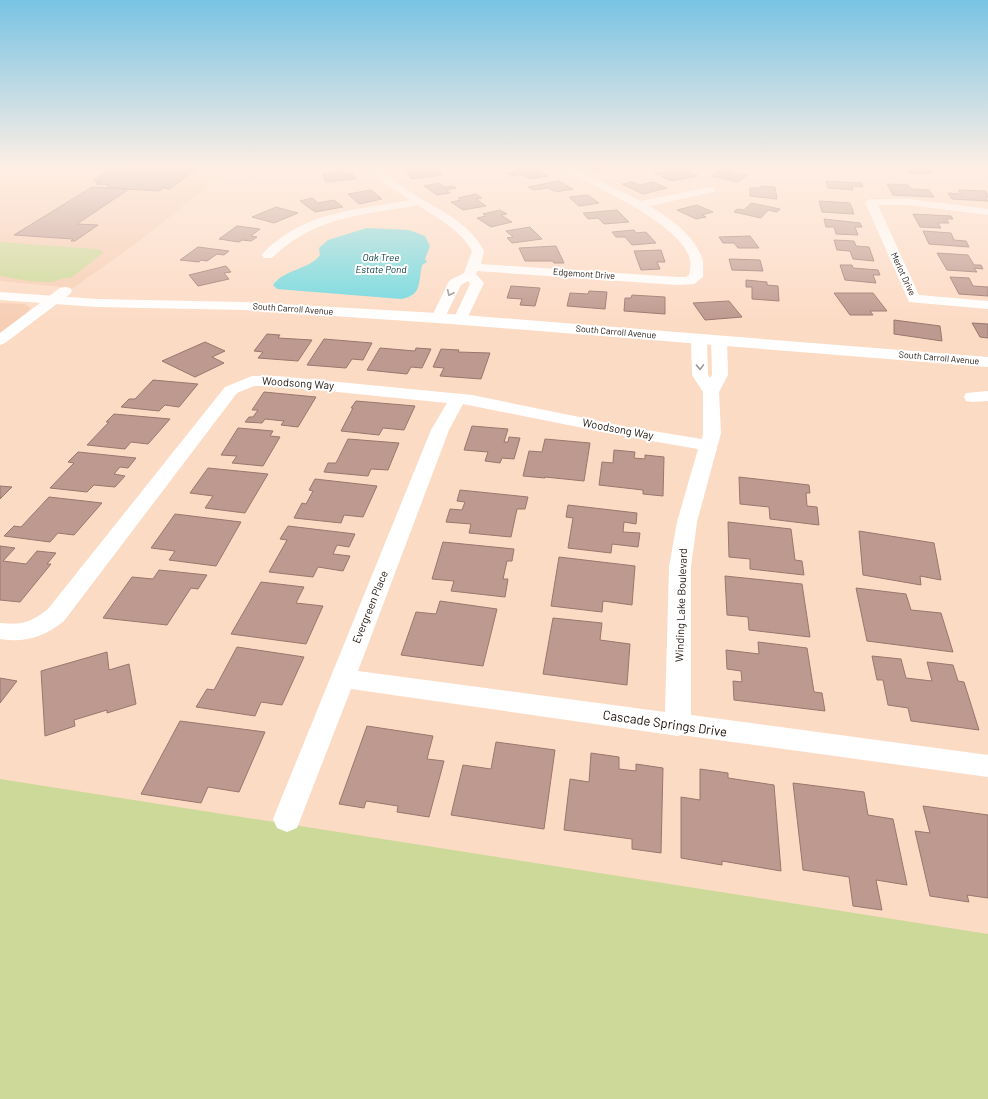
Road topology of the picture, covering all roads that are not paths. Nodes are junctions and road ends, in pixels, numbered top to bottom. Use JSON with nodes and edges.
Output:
{"nodes":[{"id":1,"x":334,"y":218,"type":"edge"},
{"id":2,"x":444,"y":218,"type":"edge"},
{"id":3,"x":660,"y":218,"type":"edge"},
{"id":4,"x":878,"y":218,"type":"edge"},
{"id":5,"x":268,"y":255,"type":"dead end"},
{"id":6,"x":471,"y":271,"type":"junction"},
{"id":7,"x":0,"y":285,"type":"edge"},
{"id":8,"x":65,"y":291,"type":"junction"},
{"id":9,"x":0,"y":296,"type":"edge"},
{"id":10,"x":53,"y":300,"type":"junction"},
{"id":11,"x":988,"y":305,"type":"edge"},
{"id":12,"x":244,"y":306,"type":"junction"},
{"id":13,"x":438,"y":318,"type":"junction"},
{"id":14,"x":460,"y":320,"type":"junction"},
{"id":15,"x":699,"y":339,"type":"junction"},
{"id":16,"x":0,"y":340,"type":"edge"},
{"id":17,"x":720,"y":341,"type":"junction"},
{"id":18,"x":988,"y":362,"type":"edge"},
{"id":19,"x":711,"y":392,"type":"junction"},
{"id":20,"x":458,"y":398,"type":"junction"},
{"id":21,"x":708,"y":445,"type":"junction"},
{"id":22,"x":0,"y":631,"type":"edge"},
{"id":23,"x":342,"y":678,"type":"junction"},
{"id":24,"x":678,"y":725,"type":"junction"},
{"id":25,"x":988,"y":766,"type":"edge"},
{"id":26,"x":286,"y":819,"type":"dead end"}],
"edges":[{"from":1,"to":5,"type":"street"},
{"from":2,"to":6,"type":"street"},
{"from":3,"to":6,"type":"street","name":"Edgemont Drive"},
{"from":4,"to":11,"type":"street","name":"Merlot Drive"},
{"from":6,"to":13,"type":"street","one_way":true},
{"from":6,"to":14,"type":"street"},
{"from":7,"to":8,"type":"main road","name":"South Carroll Avenue"},
{"from":8,"to":10,"type":"street"},
{"from":8,"to":12,"type":"main road","name":"South Carroll Avenue"},
{"from":9,"to":10,"type":"main road","name":"South Carroll Avenue"},
{"from":10,"to":12,"type":"main road","name":"South Carroll Avenue"},
{"from":10,"to":16,"type":"street"},
{"from":12,"to":13,"type":"main road","name":"South Carroll Avenue"},
{"from":13,"to":14,"type":"main road","name":"South Carroll Avenue"},
{"from":14,"to":15,"type":"main road","name":"South Carroll Avenue"},
{"from":15,"to":17,"type":"main road","name":"South Carroll Avenue"},
{"from":15,"to":19,"type":"street","one_way":true},
{"from":17,"to":18,"type":"main road","name":"South Carroll Avenue"},
{"from":17,"to":19,"type":"street","name":"Winding Lake Boulevard"},
{"from":19,"to":21,"type":"street","name":"Winding Lake Boulevard"},
{"from":20,"to":21,"type":"street","name":"Woodsong Way"},
{"from":20,"to":22,"type":"street","name":"Woodsong Way"},
{"from":20,"to":23,"type":"street","name":"Evergreen Place"},
{"from":21,"to":24,"type":"street","name":"Winding Lake Boulevard"},
{"from":23,"to":24,"type":"street","name":"Cascade Springs Drive"},
{"from":23,"to":26,"type":"street","name":"Evergreen Place"},
{"from":24,"to":25,"type":"street","name":"Cascade Springs Drive"}]}
